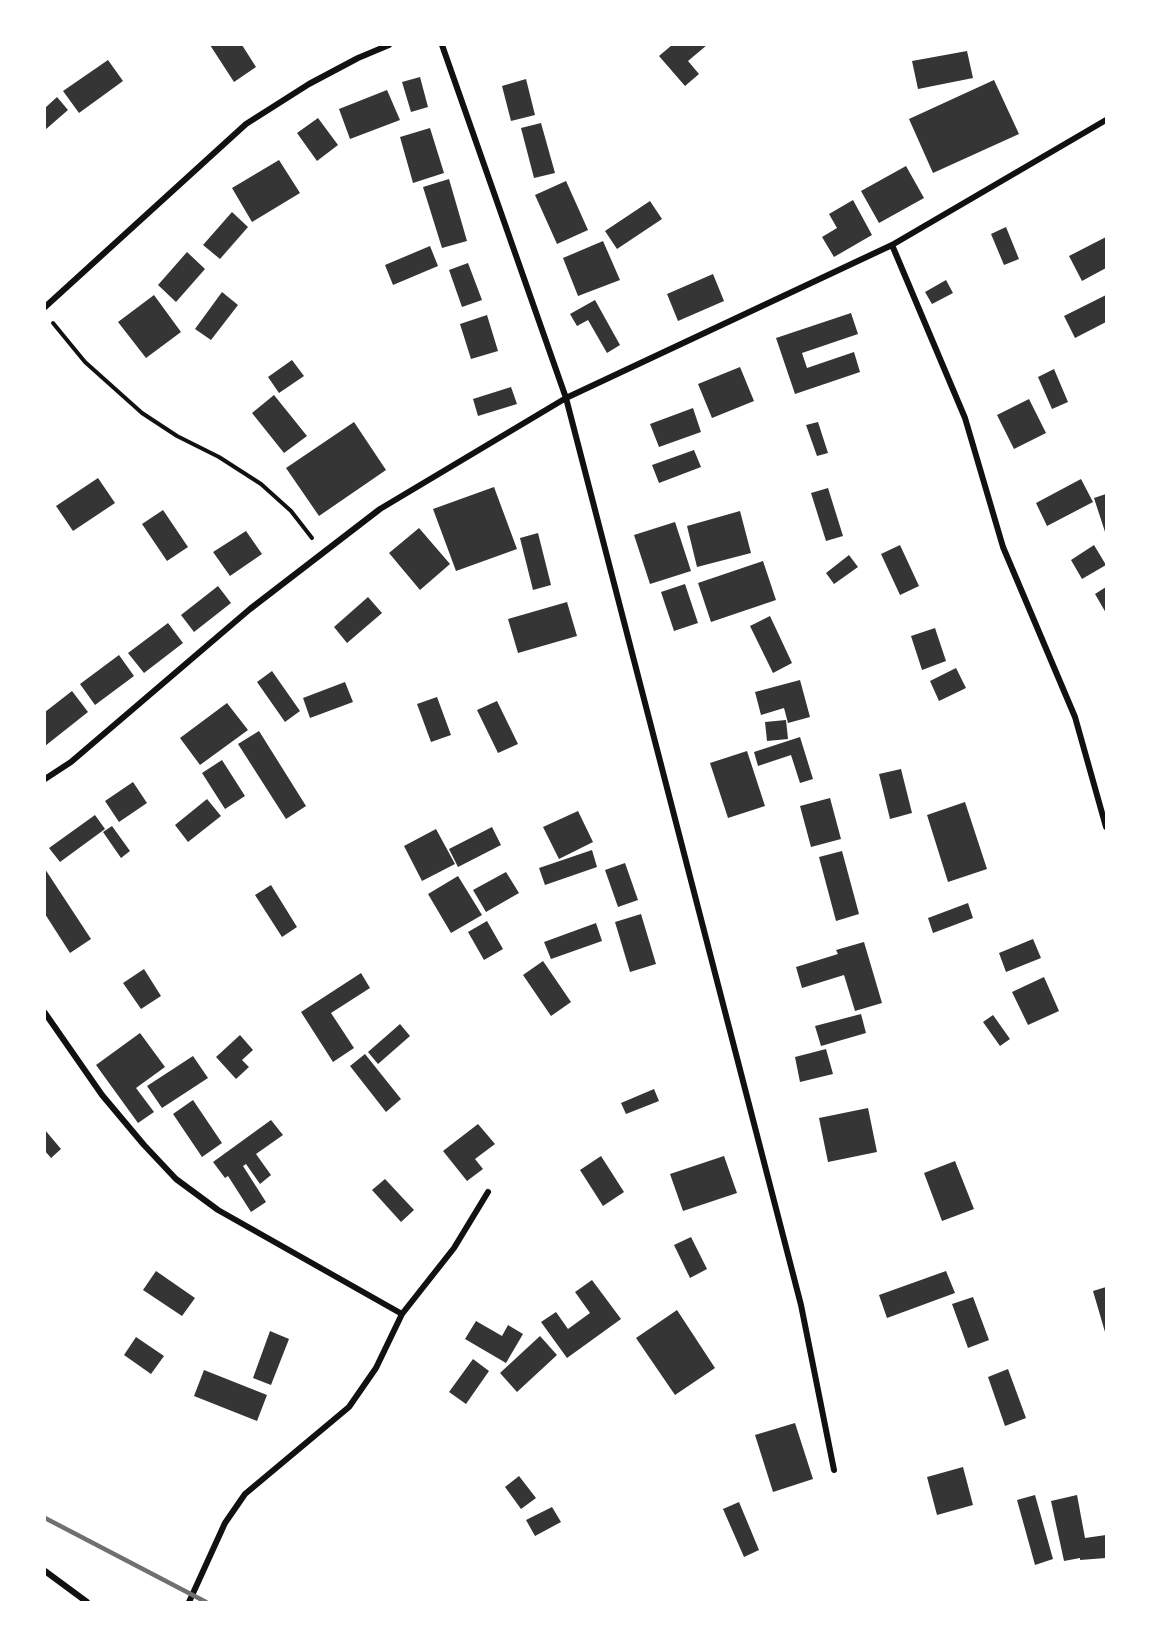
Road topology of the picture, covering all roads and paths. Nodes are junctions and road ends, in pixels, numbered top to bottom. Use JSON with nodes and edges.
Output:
{"nodes":[{"id":1,"x":388,"y":45,"type":"edge"},
{"id":2,"x":442,"y":45,"type":"edge"},
{"id":3,"x":1106,"y":120,"type":"edge"},
{"id":4,"x":892,"y":245,"type":"junction"},
{"id":5,"x":45,"y":307,"type":"edge"},
{"id":6,"x":52,"y":322,"type":"dead end"},
{"id":7,"x":566,"y":398,"type":"junction"},
{"id":8,"x":324,"y":553,"type":"junction"},
{"id":9,"x":45,"y":779,"type":"edge"},
{"id":10,"x":1106,"y":827,"type":"edge"},
{"id":11,"x":45,"y":1013,"type":"edge"},
{"id":12,"x":488,"y":1192,"type":"dead end"},
{"id":13,"x":402,"y":1314,"type":"junction"},
{"id":14,"x":834,"y":1470,"type":"dead end"},
{"id":15,"x":45,"y":1571,"type":"edge"},
{"id":16,"x":87,"y":1602,"type":"edge"},
{"id":17,"x":189,"y":1602,"type":"edge"}],
"edges":[{"from":1,"to":5,"type":"street"},
{"from":2,"to":7,"type":"street"},
{"from":3,"to":4,"type":"street"},
{"from":4,"to":7,"type":"street"},
{"from":4,"to":10,"type":"street"},
{"from":6,"to":8,"type":"path"},
{"from":7,"to":8,"type":"street"},
{"from":7,"to":14,"type":"street"},
{"from":8,"to":9,"type":"street"},
{"from":11,"to":13,"type":"street"},
{"from":12,"to":13,"type":"street"},
{"from":13,"to":17,"type":"street"},
{"from":15,"to":16,"type":"street"}]}
